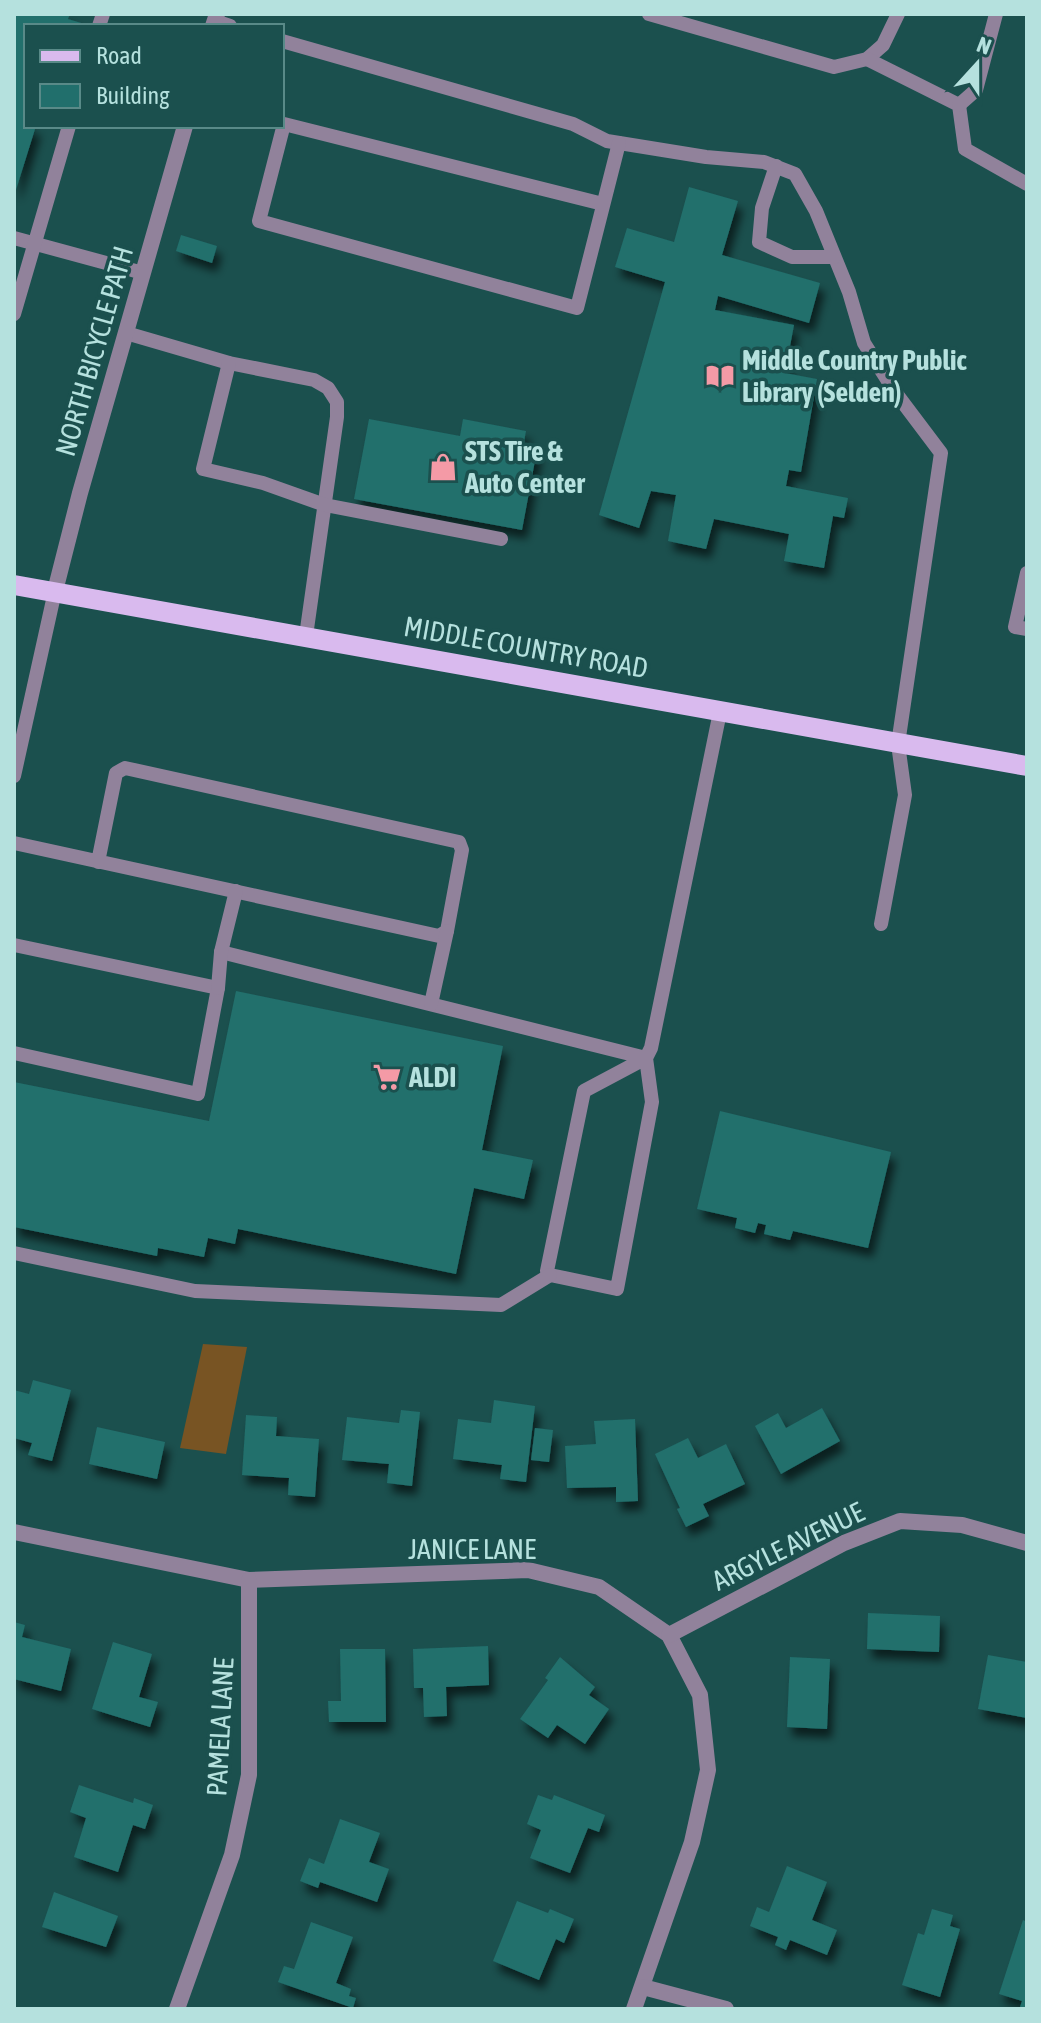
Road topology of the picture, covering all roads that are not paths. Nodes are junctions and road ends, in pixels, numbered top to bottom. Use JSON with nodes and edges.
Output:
{"nodes":[{"id":1,"x":649,"y":14,"type":"edge"},
{"id":2,"x":898,"y":14,"type":"edge"},
{"id":3,"x":996,"y":14,"type":"edge"},
{"id":4,"x":284,"y":42,"type":"edge"},
{"id":5,"x":867,"y":59,"type":"junction"},
{"id":6,"x":959,"y":105,"type":"junction"},
{"id":7,"x":284,"y":124,"type":"edge"},
{"id":8,"x":68,"y":128,"type":"edge"},
{"id":9,"x":184,"y":128,"type":"edge"},
{"id":10,"x":283,"y":128,"type":"edge"},
{"id":11,"x":619,"y":143,"type":"junction"},
{"id":12,"x":776,"y":166,"type":"junction"},
{"id":13,"x":1027,"y":184,"type":"edge"},
{"id":14,"x":603,"y":204,"type":"junction"},
{"id":15,"x":14,"y":238,"type":"edge"},
{"id":16,"x":33,"y":243,"type":"junction"},
{"id":17,"x":834,"y":257,"type":"junction"},
{"id":18,"x":143,"y":273,"type":"junction"},
{"id":19,"x":14,"y":314,"type":"edge"},
{"id":20,"x":126,"y":333,"type":"junction"},
{"id":21,"x":229,"y":363,"type":"junction"},
{"id":22,"x":325,"y":505,"type":"junction"},
{"id":23,"x":501,"y":539,"type":"dead end"},
{"id":24,"x":1027,"y":573,"type":"edge"},
{"id":25,"x":14,"y":585,"type":"edge"},
{"id":26,"x":55,"y":591,"type":"junction"},
{"id":27,"x":1027,"y":629,"type":"edge"},
{"id":28,"x":306,"y":636,"type":"junction"},
{"id":29,"x":720,"y":712,"type":"junction"},
{"id":30,"x":898,"y":744,"type":"junction"},
{"id":31,"x":1027,"y":766,"type":"edge"},
{"id":32,"x":14,"y":776,"type":"edge"},
{"id":33,"x":14,"y":843,"type":"edge"},
{"id":34,"x":98,"y":862,"type":"junction"},
{"id":35,"x":236,"y":891,"type":"junction"},
{"id":36,"x":881,"y":924,"type":"dead end"},
{"id":37,"x":447,"y":931,"type":"junction"},
{"id":38,"x":14,"y":945,"type":"edge"},
{"id":39,"x":221,"y":952,"type":"junction"},
{"id":40,"x":218,"y":988,"type":"junction"},
{"id":41,"x":431,"y":1004,"type":"junction"},
{"id":42,"x":14,"y":1053,"type":"edge"},
{"id":43,"x":646,"y":1058,"type":"junction"},
{"id":44,"x":14,"y":1253,"type":"edge"},
{"id":45,"x":550,"y":1275,"type":"junction"},
{"id":46,"x":14,"y":1532,"type":"edge"},
{"id":47,"x":1027,"y":1543,"type":"edge"},
{"id":48,"x":249,"y":1580,"type":"junction"},
{"id":49,"x":669,"y":1635,"type":"junction"},
{"id":50,"x":643,"y":1987,"type":"junction"},
{"id":51,"x":177,"y":2009,"type":"edge"},
{"id":52,"x":634,"y":2009,"type":"edge"},
{"id":53,"x":726,"y":2009,"type":"edge"}],
"edges":[{"from":1,"to":5,"type":"lane"},
{"from":2,"to":5,"type":"lane"},
{"from":3,"to":6,"type":"lane"},
{"from":4,"to":11,"type":"lane"},
{"from":5,"to":6,"type":"lane"},
{"from":6,"to":13,"type":"lane"},
{"from":7,"to":14,"type":"lane"},
{"from":8,"to":16,"type":"lane"},
{"from":9,"to":18,"type":"street","name":"NORTH BICYCLE PATH"},
{"from":10,"to":14,"type":"lane"},
{"from":11,"to":12,"type":"lane"},
{"from":11,"to":14,"type":"lane"},
{"from":12,"to":17,"type":"lane"},
{"from":12,"to":17,"type":"lane"},
{"from":15,"to":16,"type":"lane"},
{"from":16,"to":18,"type":"lane"},
{"from":16,"to":19,"type":"lane"},
{"from":17,"to":30,"type":"lane"},
{"from":18,"to":20,"type":"street","name":"NORTH BICYCLE PATH"},
{"from":20,"to":21,"type":"lane"},
{"from":20,"to":26,"type":"street","name":"NORTH BICYCLE PATH"},
{"from":21,"to":22,"type":"lane"},
{"from":21,"to":22,"type":"lane"},
{"from":22,"to":23,"type":"lane"},
{"from":22,"to":28,"type":"lane"},
{"from":24,"to":27,"type":"lane"},
{"from":25,"to":26,"type":"main road","name":"MIDDLE COUNTRY ROAD"},
{"from":26,"to":28,"type":"main road","name":"MIDDLE COUNTRY ROAD"},
{"from":26,"to":32,"type":"lane"},
{"from":28,"to":29,"type":"main road","name":"MIDDLE COUNTRY ROAD"},
{"from":29,"to":30,"type":"main road","name":"MIDDLE COUNTRY ROAD"},
{"from":29,"to":43,"type":"lane"},
{"from":30,"to":31,"type":"main road","name":"MIDDLE COUNTRY ROAD"},
{"from":30,"to":36,"type":"lane"},
{"from":33,"to":34,"type":"lane"},
{"from":34,"to":35,"type":"lane"},
{"from":34,"to":37,"type":"lane"},
{"from":35,"to":37,"type":"lane"},
{"from":35,"to":39,"type":"lane"},
{"from":37,"to":41,"type":"lane"},
{"from":38,"to":40,"type":"lane"},
{"from":39,"to":40,"type":"lane"},
{"from":39,"to":41,"type":"lane"},
{"from":40,"to":42,"type":"lane"},
{"from":41,"to":43,"type":"lane"},
{"from":43,"to":45,"type":"lane"},
{"from":43,"to":45,"type":"lane"},
{"from":44,"to":45,"type":"lane"},
{"from":46,"to":48,"type":"street","name":"JANICE LANE"},
{"from":47,"to":49,"type":"street","name":"ARGYLE AVENUE"},
{"from":48,"to":49,"type":"street","name":"JANICE LANE"},
{"from":48,"to":51,"type":"street","name":"PAMELA LANE"},
{"from":49,"to":50,"type":"street","name":"JANICE LANE"},
{"from":50,"to":52,"type":"street","name":"JANICE LANE"},
{"from":50,"to":53,"type":"street"}]}
